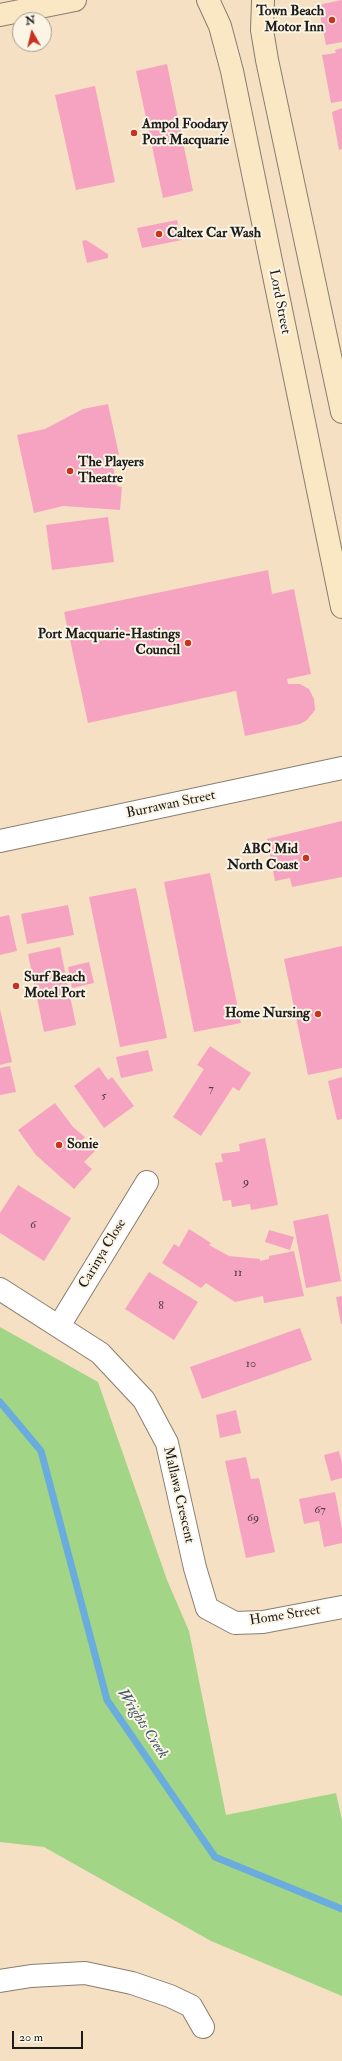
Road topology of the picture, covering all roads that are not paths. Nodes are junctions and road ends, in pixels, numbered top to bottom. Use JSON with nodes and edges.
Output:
{"nodes":[{"id":1,"x":76,"y":0,"type":"edge"},
{"id":2,"x":208,"y":0,"type":"edge"},
{"id":3,"x":218,"y":0,"type":"edge"},
{"id":4,"x":229,"y":0,"type":"edge"},
{"id":5,"x":262,"y":0,"type":"edge"},
{"id":6,"x":0,"y":15,"type":"edge"},
{"id":7,"x":342,"y":412,"type":"edge"},
{"id":8,"x":342,"y":607,"type":"edge"},
{"id":9,"x":342,"y":768,"type":"edge"},
{"id":10,"x":0,"y":841,"type":"edge"},
{"id":11,"x":147,"y":1182,"type":"dead end"},
{"id":12,"x":0,"y":1288,"type":"edge"},
{"id":13,"x":59,"y":1326,"type":"junction"},
{"id":14,"x":342,"y":1607,"type":"edge"},
{"id":15,"x":207,"y":1608,"type":"joint"},
{"id":16,"x":0,"y":1981,"type":"edge"},
{"id":17,"x":203,"y":2027,"type":"dead end"}],
"edges":[{"from":1,"to":6,"type":"main road"},
{"from":2,"to":8,"type":"main road","name":"Lord Street"},
{"from":3,"to":4,"type":"main road"},
{"from":5,"to":7,"type":"main road"},
{"from":9,"to":10,"type":"street","name":"Burrawan Street"},
{"from":11,"to":13,"type":"street","name":"Carinya Close"},
{"from":12,"to":13,"type":"street","name":"Mallawa Crescent"},
{"from":13,"to":15,"type":"street","name":"Mallawa Crescent"},
{"from":14,"to":15,"type":"street","name":"Home Street"},
{"from":16,"to":17,"type":"street"}]}
